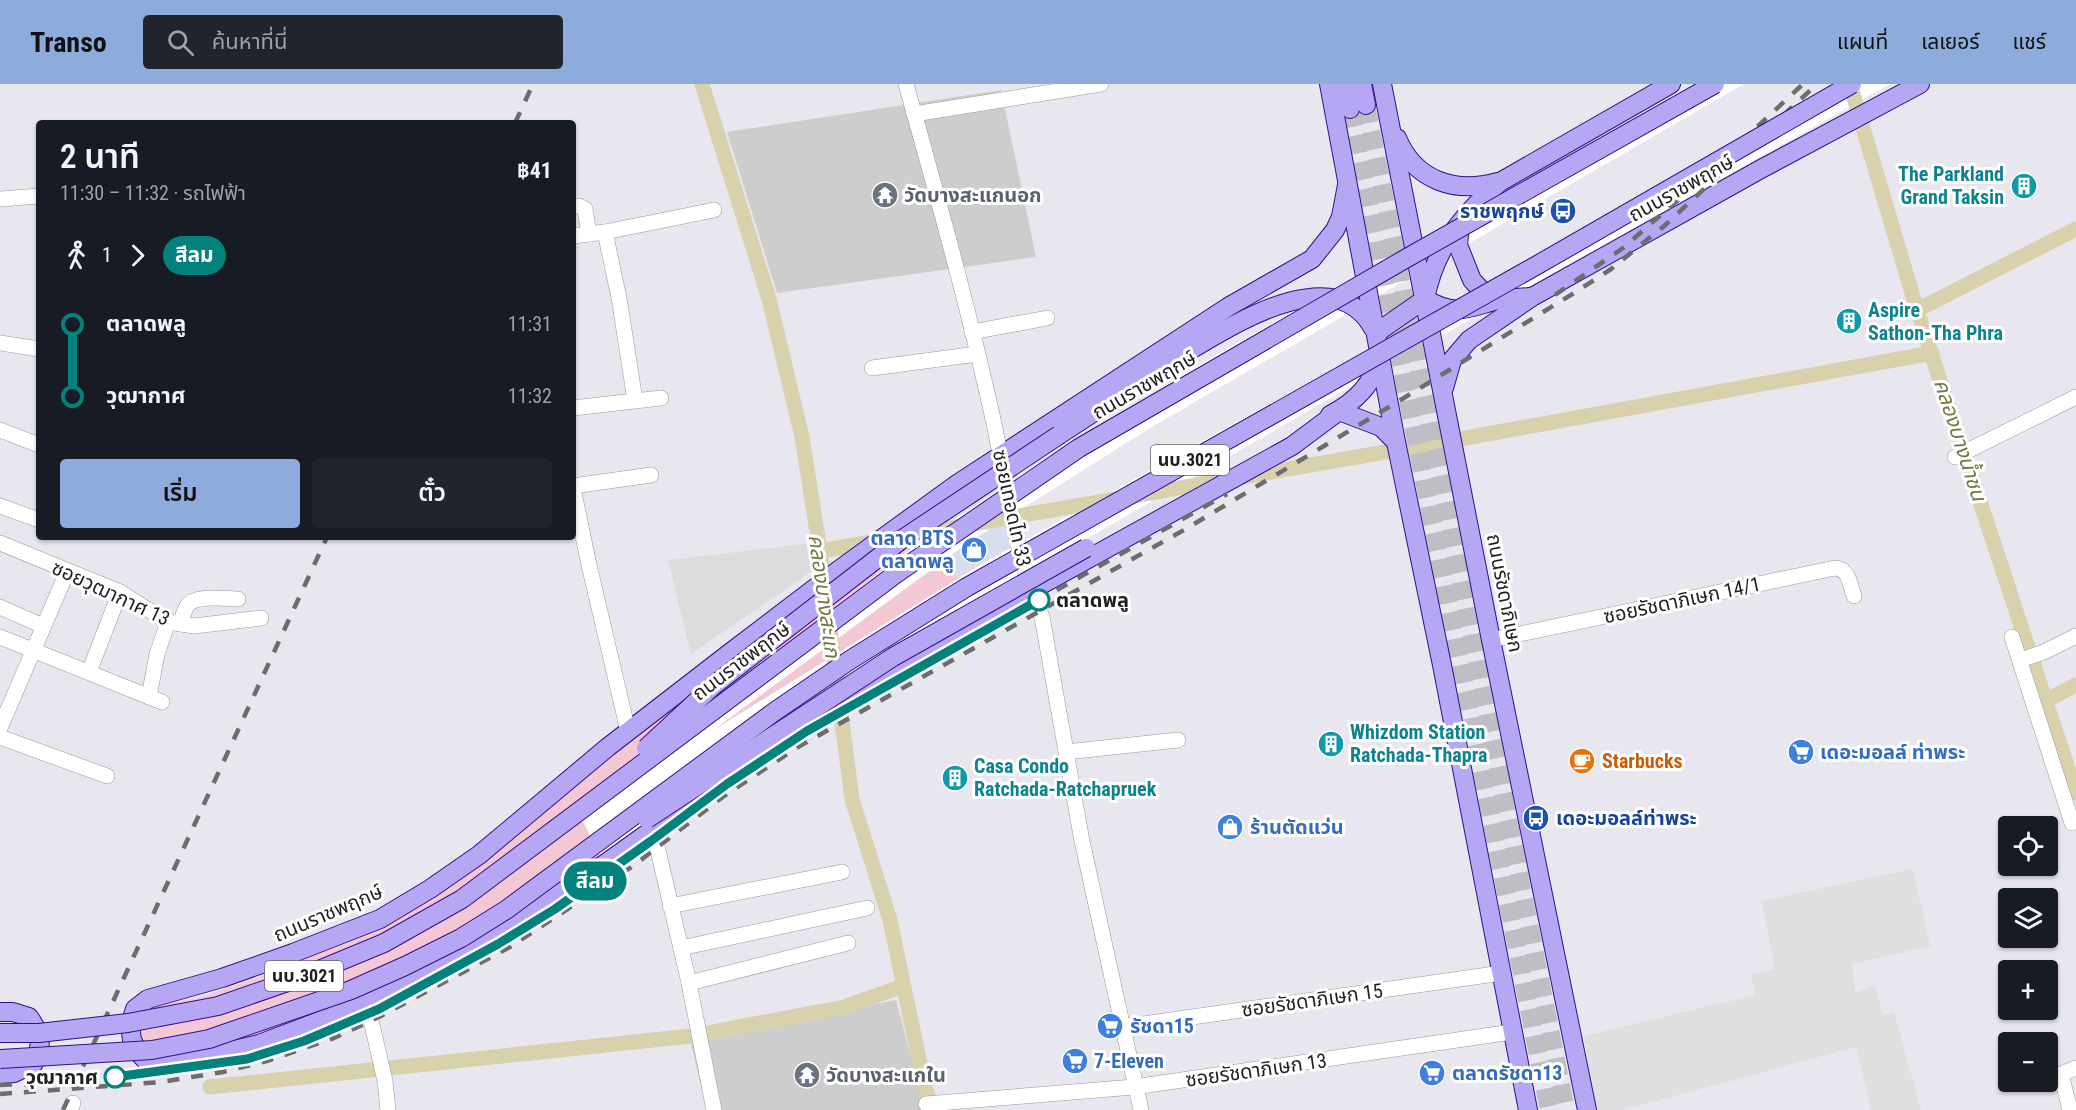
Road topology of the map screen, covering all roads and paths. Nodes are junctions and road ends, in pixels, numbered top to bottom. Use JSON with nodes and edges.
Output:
{"nodes":[{"id":1,"x":906,"y":84,"type":"edge"},
{"id":2,"x":1101,"y":84,"type":"edge"},
{"id":3,"x":1329,"y":84,"type":"edge"},
{"id":4,"x":1345,"y":84,"type":"edge"},
{"id":5,"x":1362,"y":84,"type":"edge"},
{"id":6,"x":1382,"y":84,"type":"edge"},
{"id":7,"x":1671,"y":84,"type":"edge"},
{"id":8,"x":1715,"y":84,"type":"edge"},
{"id":9,"x":1852,"y":84,"type":"edge"},
{"id":10,"x":1920,"y":84,"type":"edge"},
{"id":11,"x":915,"y":114,"type":"junction"},
{"id":12,"x":1388,"y":117,"type":"junction"},
{"id":13,"x":1500,"y":182,"type":"junction"},
{"id":14,"x":1347,"y":185,"type":"junction"},
{"id":15,"x":36,"y":196,"type":"edge"},
{"id":16,"x":0,"y":199,"type":"edge"},
{"id":17,"x":576,"y":206,"type":"edge"},
{"id":18,"x":714,"y":210,"type":"dead end"},
{"id":19,"x":1465,"y":217,"type":"junction"},
{"id":20,"x":605,"y":232,"type":"junction"},
{"id":21,"x":590,"y":234,"type":"junction"},
{"id":22,"x":576,"y":236,"type":"edge"},
{"id":23,"x":1312,"y":259,"type":"junction"},
{"id":24,"x":1532,"y":297,"type":"junction"},
{"id":25,"x":1425,"y":299,"type":"junction"},
{"id":26,"x":1504,"y":299,"type":"junction"},
{"id":27,"x":1047,"y":318,"type":"dead end"},
{"id":28,"x":972,"y":332,"type":"junction"},
{"id":29,"x":1376,"y":333,"type":"junction"},
{"id":30,"x":0,"y":344,"type":"edge"},
{"id":31,"x":36,"y":349,"type":"edge"},
{"id":32,"x":1192,"y":349,"type":"junction"},
{"id":33,"x":977,"y":354,"type":"junction"},
{"id":34,"x":872,"y":368,"type":"dead end"},
{"id":35,"x":1443,"y":390,"type":"junction"},
{"id":36,"x":2076,"y":397,"type":"edge"},
{"id":37,"x":661,"y":398,"type":"dead end"},
{"id":38,"x":635,"y":400,"type":"junction"},
{"id":39,"x":576,"y":408,"type":"edge"},
{"id":40,"x":1339,"y":411,"type":"junction"},
{"id":41,"x":0,"y":430,"type":"edge"},
{"id":42,"x":1396,"y":442,"type":"junction"},
{"id":43,"x":36,"y":444,"type":"edge"},
{"id":44,"x":1000,"y":456,"type":"junction"},
{"id":45,"x":1955,"y":457,"type":"dead end"},
{"id":46,"x":651,"y":475,"type":"dead end"},
{"id":47,"x":576,"y":487,"type":"edge"},
{"id":48,"x":576,"y":502,"type":"edge"},
{"id":49,"x":0,"y":506,"type":"edge"},
{"id":50,"x":36,"y":519,"type":"edge"},
{"id":51,"x":0,"y":543,"type":"edge"},
{"id":52,"x":67,"y":572,"type":"junction"},
{"id":53,"x":1030,"y":591,"type":"junction"},
{"id":54,"x":120,"y":592,"type":"junction"},
{"id":55,"x":1854,"y":596,"type":"dead end"},
{"id":56,"x":238,"y":599,"type":"dead end"},
{"id":57,"x":0,"y":608,"type":"edge"},
{"id":58,"x":261,"y":618,"type":"dead end"},
{"id":59,"x":174,"y":623,"type":"junction"},
{"id":60,"x":44,"y":626,"type":"junction"},
{"id":61,"x":2076,"y":636,"type":"edge"},
{"id":62,"x":0,"y":637,"type":"edge"},
{"id":63,"x":2012,"y":637,"type":"dead end"},
{"id":64,"x":1491,"y":640,"type":"junction"},
{"id":65,"x":33,"y":650,"type":"junction"},
{"id":66,"x":2025,"y":658,"type":"junction"},
{"id":67,"x":89,"y":672,"type":"junction"},
{"id":68,"x":0,"y":728,"type":"edge"},
{"id":69,"x":628,"y":731,"type":"junction"},
{"id":70,"x":0,"y":737,"type":"edge"},
{"id":71,"x":1178,"y":740,"type":"dead end"},
{"id":72,"x":1066,"y":752,"type":"junction"},
{"id":73,"x":107,"y":776,"type":"dead end"},
{"id":74,"x":570,"y":818,"type":"junction"},
{"id":75,"x":2074,"y":827,"type":"edge"},
{"id":76,"x":653,"y":829,"type":"junction"},
{"id":77,"x":842,"y":872,"type":"dead end"},
{"id":78,"x":552,"y":875,"type":"junction"},
{"id":79,"x":670,"y":906,"type":"junction"},
{"id":80,"x":867,"y":908,"type":"dead end"},
{"id":81,"x":848,"y":943,"type":"dead end"},
{"id":82,"x":681,"y":948,"type":"junction"},
{"id":83,"x":1502,"y":973,"type":"junction"},
{"id":84,"x":689,"y":983,"type":"junction"},
{"id":85,"x":367,"y":1004,"type":"junction"},
{"id":86,"x":0,"y":1012,"type":"edge"},
{"id":87,"x":1122,"y":1027,"type":"junction"},
{"id":88,"x":1512,"y":1032,"type":"junction"},
{"id":89,"x":0,"y":1033,"type":"edge"},
{"id":90,"x":0,"y":1059,"type":"edge"},
{"id":91,"x":2076,"y":1068,"type":"edge"},
{"id":92,"x":0,"y":1074,"type":"edge"},
{"id":93,"x":2058,"y":1075,"type":"edge"},
{"id":94,"x":2058,"y":1084,"type":"edge"},
{"id":95,"x":1134,"y":1087,"type":"junction"},
{"id":96,"x":926,"y":1104,"type":"dead end"},
{"id":97,"x":388,"y":1110,"type":"edge"},
{"id":98,"x":714,"y":1110,"type":"edge"},
{"id":99,"x":1141,"y":1110,"type":"edge"},
{"id":100,"x":1528,"y":1110,"type":"edge"},
{"id":101,"x":1587,"y":1110,"type":"edge"},
{"id":102,"x":2070,"y":1110,"type":"edge"}],
"edges":[{"from":1,"to":11,"type":"street","name":"ซอยเทอดไท 33"},
{"from":2,"to":11,"type":"street"},
{"from":3,"to":14,"type":"main road"},
{"from":4,"to":5,"type":"main road"},
{"from":6,"to":12,"type":"main road","name":"ถนนรัชดาภิเษก"},
{"from":7,"to":13,"type":"main road"},
{"from":8,"to":74,"type":"main road","name":"ถนนราชพฤกษ์","number":"นบ.3021","bridge":true},
{"from":9,"to":78,"type":"main road","name":"ถนนราชพฤกษ์","number":"นบ.3021","bridge":true},
{"from":10,"to":24,"type":"main road","name":"ถนนราชพฤกษ์"},
{"from":11,"to":28,"type":"street","name":"ซอยเทอดไท 33"},
{"from":12,"to":13,"type":"main road"},
{"from":12,"to":25,"type":"main road","name":"ถนนรัชดาภิเษก"},
{"from":13,"to":19,"type":"main road"},
{"from":14,"to":23,"type":"main road","name":"ถนนราชพฤกษ์","number":"นบ.3021"},
{"from":14,"to":29,"type":"main road"},
{"from":15,"to":16,"type":"street"},
{"from":17,"to":21,"type":"street"},
{"from":18,"to":20,"type":"street"},
{"from":19,"to":25,"type":"main road"},
{"from":19,"to":26,"type":"main road"},
{"from":20,"to":21,"type":"street"},
{"from":20,"to":38,"type":"street"},
{"from":21,"to":22,"type":"street"},
{"from":23,"to":32,"type":"main road"},
{"from":23,"to":44,"type":"main road","name":"ถนนราชพฤกษ์","number":"นบ.3021"},
{"from":24,"to":26,"type":"main road","name":"ถนนราชพฤกษ์"},
{"from":24,"to":35,"type":"main road"},
{"from":25,"to":26,"type":"main road","name":"ถนนราชพฤกษ์"},
{"from":25,"to":29,"type":"main road"},
{"from":25,"to":35,"type":"main road","name":"ถนนรัชดาภิเษก"},
{"from":27,"to":28,"type":"street"},
{"from":28,"to":33,"type":"street","name":"ซอยเทอดไท 33"},
{"from":29,"to":32,"type":"main road"},
{"from":29,"to":40,"type":"main road"},
{"from":29,"to":42,"type":"main road"},
{"from":30,"to":31,"type":"street"},
{"from":32,"to":74,"type":"main road","bridge":true},
{"from":33,"to":34,"type":"street"},
{"from":33,"to":44,"type":"street","name":"ซอยเทอดไท 33"},
{"from":35,"to":64,"type":"main road","name":"ถนนรัชดาภิเษก"},
{"from":36,"to":45,"type":"street"},
{"from":37,"to":38,"type":"street"},
{"from":38,"to":39,"type":"street"},
{"from":40,"to":42,"type":"main road"},
{"from":40,"to":53,"type":"main road","name":"ถนนราชพฤกษ์","number":"นบ.3021"},
{"from":40,"to":78,"type":"main road","bridge":true},
{"from":41,"to":43,"type":"street"},
{"from":42,"to":83,"type":"main road"},
{"from":44,"to":53,"type":"street","name":"ซอยเทอดไท 33"},
{"from":44,"to":69,"type":"main road","name":"ถนนราชพฤกษ์","number":"นบ.3021"},
{"from":46,"to":47,"type":"street"},
{"from":48,"to":69,"type":"street"},
{"from":49,"to":50,"type":"street"},
{"from":51,"to":52,"type":"street","name":"ซอยวุฒากาศ 13"},
{"from":52,"to":54,"type":"street","name":"ซอยวุฒากาศ 13"},
{"from":52,"to":60,"type":"street"},
{"from":53,"to":72,"type":"street","name":"ซอยเทอดไท 33"},
{"from":53,"to":76,"type":"main road","name":"ถนนราชพฤกษ์","number":"นบ.3021"},
{"from":54,"to":59,"type":"street","name":"ซอยวุฒากาศ 13"},
{"from":54,"to":67,"type":"street"},
{"from":55,"to":64,"type":"street","name":"ซอยรัชดาภิเษก 14/1"},
{"from":56,"to":59,"type":"street"},
{"from":57,"to":60,"type":"street"},
{"from":58,"to":59,"type":"street","name":"ซอยวุฒากาศ 13"},
{"from":59,"to":67,"type":"street"},
{"from":60,"to":65,"type":"street"},
{"from":61,"to":66,"type":"street"},
{"from":62,"to":65,"type":"street"},
{"from":63,"to":66,"type":"street"},
{"from":64,"to":101,"type":"main road","name":"ถนนรัชดาภิเษก"},
{"from":65,"to":67,"type":"street"},
{"from":65,"to":68,"type":"street"},
{"from":66,"to":75,"type":"street"},
{"from":69,"to":85,"type":"main road","name":"ถนนราชพฤกษ์","number":"นบ.3021"},
{"from":70,"to":73,"type":"street"},
{"from":71,"to":72,"type":"street"},
{"from":72,"to":87,"type":"street","name":"ซอยเทอดไท 33"},
{"from":74,"to":89,"type":"main road","name":"ถนนราชพฤกษ์","number":"นบ.3021","bridge":true},
{"from":76,"to":79,"type":"street"},
{"from":76,"to":85,"type":"main road","name":"ถนนราชพฤกษ์","number":"นบ.3021"},
{"from":77,"to":79,"type":"street"},
{"from":78,"to":90,"type":"main road","name":"ถนนราชพฤกษ์","number":"นบ.3021","bridge":true},
{"from":79,"to":82,"type":"street"},
{"from":80,"to":82,"type":"street"},
{"from":81,"to":84,"type":"street"},
{"from":82,"to":84,"type":"street"},
{"from":83,"to":87,"type":"street","name":"ซอยรัชดาภิเษก 15"},
{"from":83,"to":88,"type":"main road"},
{"from":84,"to":98,"type":"street"},
{"from":85,"to":97,"type":"street"},
{"from":86,"to":92,"type":"main road"},
{"from":87,"to":95,"type":"street","name":"ซอยเทอดไท 33"},
{"from":88,"to":95,"type":"street","name":"ซอยรัชดาภิเษก 13"},
{"from":88,"to":100,"type":"main road"},
{"from":91,"to":93,"type":"street"},
{"from":94,"to":102,"type":"street"},
{"from":95,"to":96,"type":"street","name":"ซอยรัชดาภิเษก 13"},
{"from":95,"to":99,"type":"street","name":"ซอยเทอดไท 33"}]}
